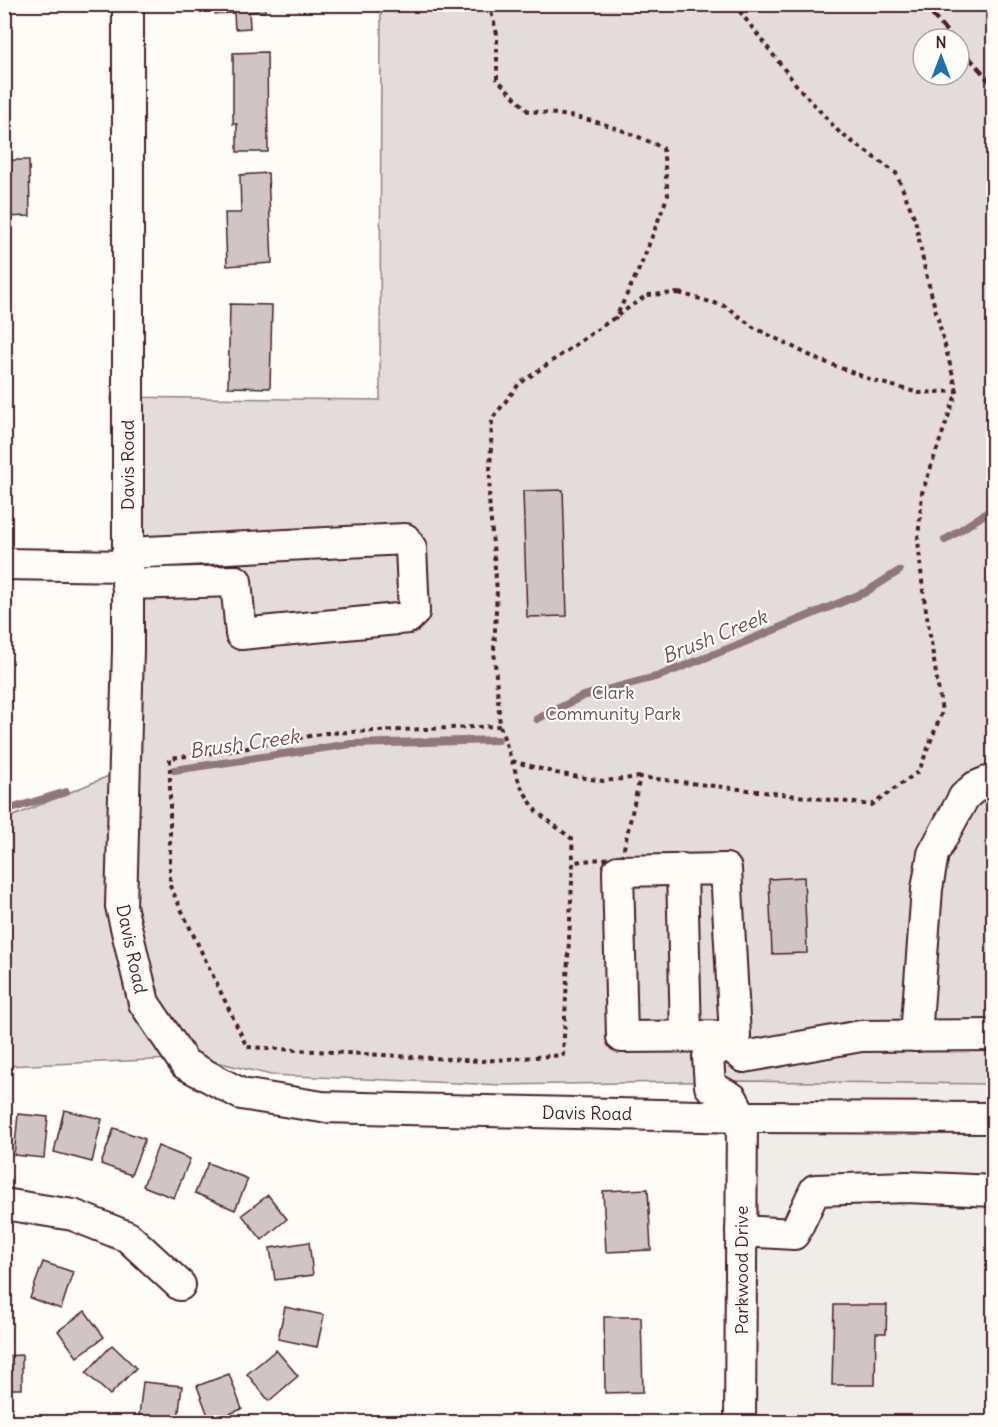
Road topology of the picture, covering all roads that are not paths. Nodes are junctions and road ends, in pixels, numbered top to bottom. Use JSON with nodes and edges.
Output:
{"nodes":[{"id":1,"x":128,"y":4,"type":"edge"},
{"id":2,"x":234,"y":548,"type":"junction"},
{"id":3,"x":4,"y":564,"type":"edge"},
{"id":4,"x":127,"y":568,"type":"junction"},
{"id":5,"x":236,"y":581,"type":"junction"},
{"id":6,"x":993,"y":779,"type":"edge"},
{"id":7,"x":682,"y":869,"type":"junction"},
{"id":8,"x":993,"y":1035,"type":"edge"},
{"id":9,"x":686,"y":1036,"type":"junction"},
{"id":10,"x":916,"y":1036,"type":"junction"},
{"id":11,"x":733,"y":1043,"type":"junction"},
{"id":12,"x":737,"y":1107,"type":"junction"},
{"id":13,"x":993,"y":1118,"type":"edge"},
{"id":14,"x":993,"y":1191,"type":"edge"},
{"id":15,"x":4,"y":1204,"type":"edge"},
{"id":16,"x":741,"y":1231,"type":"junction"},
{"id":17,"x":180,"y":1284,"type":"dead end"},
{"id":18,"x":740,"y":1422,"type":"edge"}],
"edges":[{"from":1,"to":4,"type":"street","name":"Davis Road"},
{"from":2,"to":4,"type":"street"},
{"from":2,"to":5,"type":"street"},
{"from":2,"to":5,"type":"street"},
{"from":3,"to":4,"type":"street"},
{"from":4,"to":5,"type":"street"},
{"from":4,"to":12,"type":"street","name":"Davis Road"},
{"from":6,"to":10,"type":"street"},
{"from":7,"to":9,"type":"street"},
{"from":7,"to":9,"type":"street"},
{"from":7,"to":11,"type":"street"},
{"from":8,"to":10,"type":"street"},
{"from":9,"to":11,"type":"street"},
{"from":10,"to":11,"type":"street"},
{"from":11,"to":12,"type":"street"},
{"from":12,"to":13,"type":"street","name":"Davis Road"},
{"from":12,"to":16,"type":"street","name":"Parkwood Drive"},
{"from":14,"to":16,"type":"street"},
{"from":15,"to":17,"type":"street"},
{"from":16,"to":18,"type":"street","name":"Parkwood Drive"}]}
